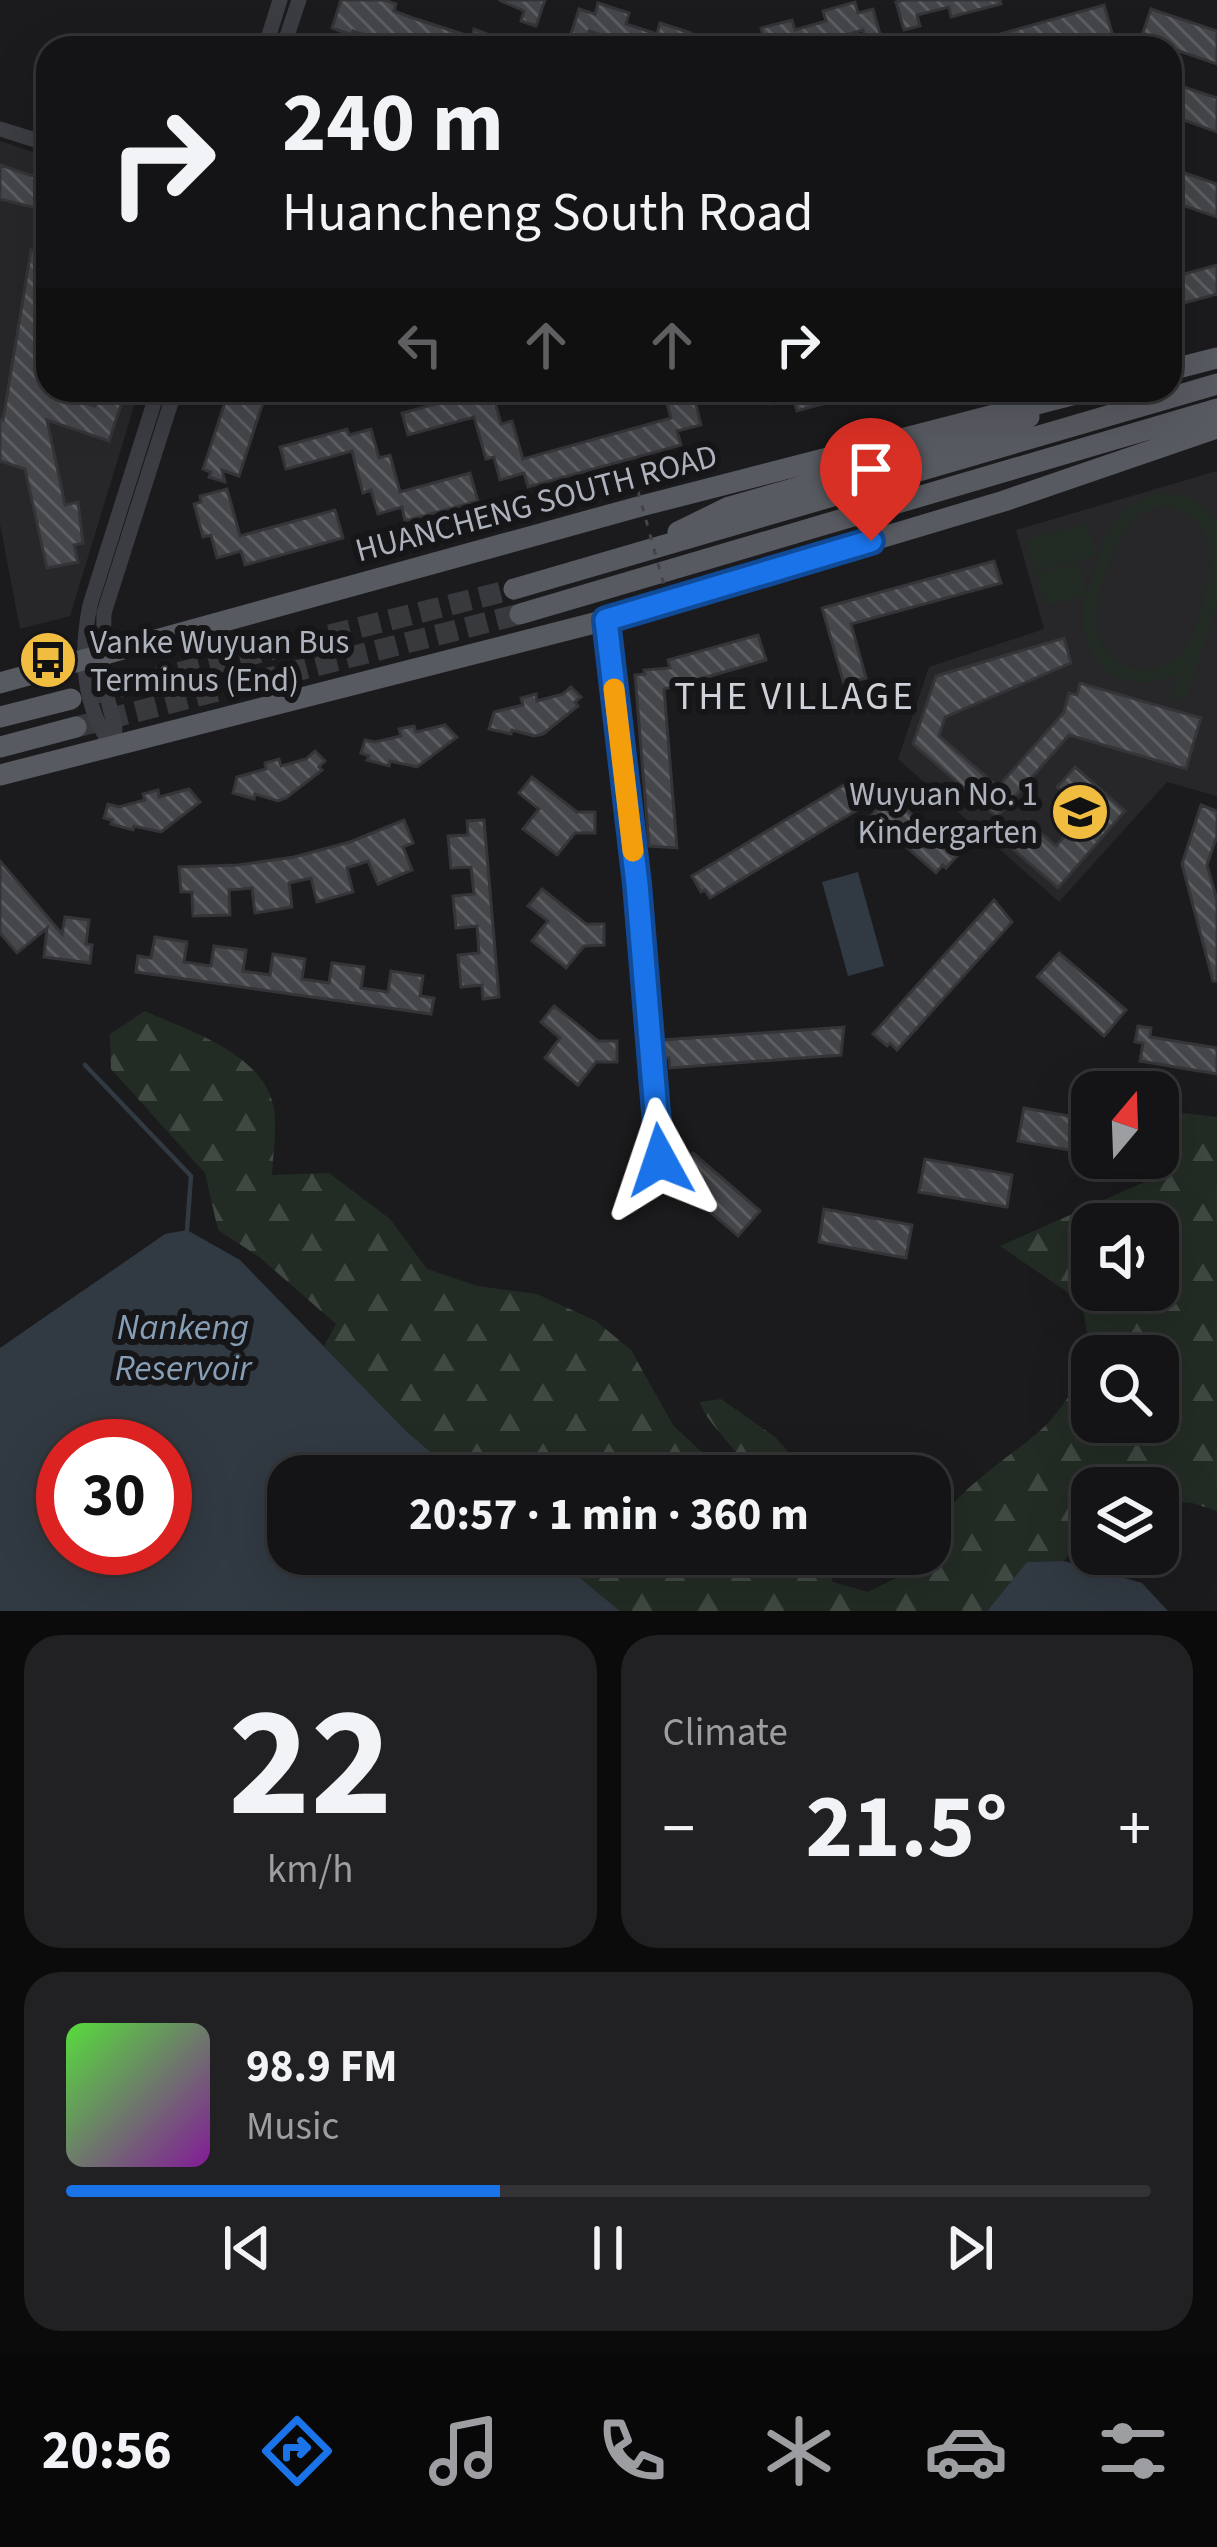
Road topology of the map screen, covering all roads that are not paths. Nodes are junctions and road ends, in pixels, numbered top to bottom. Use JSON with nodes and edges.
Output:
{"nodes":[{"id":1,"x":280,"y":0,"type":"edge"},
{"id":2,"x":298,"y":0,"type":"edge"},
{"id":3,"x":269,"y":36,"type":"edge"},
{"id":4,"x":288,"y":36,"type":"edge"},
{"id":5,"x":0,"y":129,"type":"edge"},
{"id":6,"x":36,"y":140,"type":"edge"},
{"id":7,"x":1217,"y":358,"type":"edge"},
{"id":8,"x":1182,"y":367,"type":"edge"},
{"id":9,"x":1217,"y":384,"type":"edge"},
{"id":10,"x":1182,"y":394,"type":"edge"},
{"id":11,"x":154,"y":402,"type":"edge"},
{"id":12,"x":171,"y":402,"type":"edge"},
{"id":13,"x":1047,"y":402,"type":"edge"},
{"id":14,"x":1065,"y":402,"type":"edge"},
{"id":15,"x":1156,"y":402,"type":"edge"},
{"id":16,"x":1217,"y":409,"type":"edge"},
{"id":17,"x":1217,"y":428,"type":"edge"},
{"id":18,"x":1004,"y":501,"type":"junction"},
{"id":19,"x":621,"y":559,"type":"junction"},
{"id":20,"x":698,"y":563,"type":"junction"},
{"id":21,"x":514,"y":589,"type":"tunnel mouth"},
{"id":22,"x":520,"y":614,"type":"tunnel mouth"},
{"id":23,"x":606,"y":620,"type":"junction"},
{"id":24,"x":93,"y":658,"type":"junction"},
{"id":25,"x":0,"y":682,"type":"edge"},
{"id":26,"x":71,"y":699,"type":"tunnel mouth"},
{"id":27,"x":0,"y":717,"type":"edge"},
{"id":28,"x":76,"y":728,"type":"tunnel mouth"},
{"id":29,"x":0,"y":747,"type":"edge"},
{"id":30,"x":114,"y":748,"type":"junction"},
{"id":31,"x":0,"y":775,"type":"edge"},
{"id":32,"x":649,"y":1192,"type":"dead end"}],
"edges":[{"from":1,"to":3,"type":"street"},
{"from":2,"to":4,"type":"street"},
{"from":5,"to":6,"type":"street"},
{"from":7,"to":8,"type":"main road"},
{"from":9,"to":10,"type":"main road"},
{"from":11,"to":24,"type":"street"},
{"from":12,"to":24,"type":"street"},
{"from":13,"to":24,"type":"main road","name":"HUANCHENG SOUTH ROAD"},
{"from":14,"to":19,"type":"main road"},
{"from":15,"to":19,"type":"main road"},
{"from":16,"to":20,"type":"main road"},
{"from":17,"to":18,"type":"main road"},
{"from":18,"to":20,"type":"main road"},
{"from":18,"to":23,"type":"main road"},
{"from":19,"to":21,"type":"main road"},
{"from":20,"to":22,"type":"main road"},
{"from":23,"to":30,"type":"main road"},
{"from":23,"to":32,"type":"street"},
{"from":24,"to":25,"type":"main road","name":"HUANCHENG SOUTH ROAD"},
{"from":24,"to":30,"type":"street"},
{"from":26,"to":27,"type":"main road"},
{"from":28,"to":29,"type":"main road"},
{"from":30,"to":31,"type":"main road"}]}
